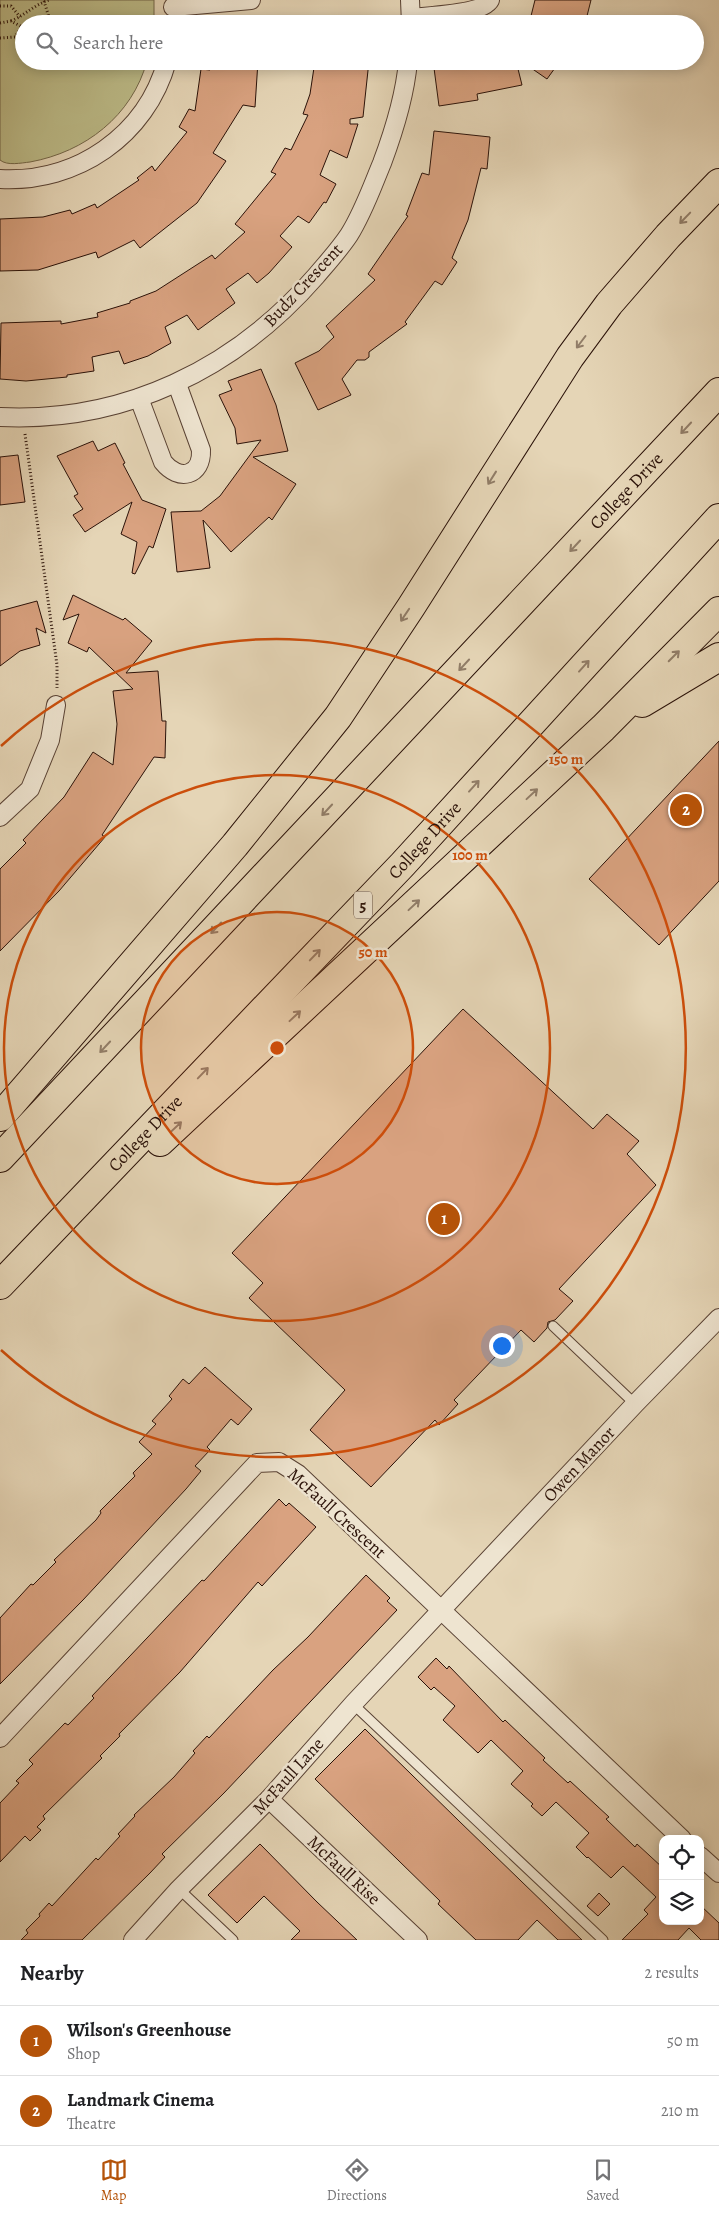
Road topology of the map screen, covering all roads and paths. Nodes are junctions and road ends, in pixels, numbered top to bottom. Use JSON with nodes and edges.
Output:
{"nodes":[{"id":1,"x":48,"y":0,"type":"edge"},
{"id":2,"x":251,"y":0,"type":"edge"},
{"id":3,"x":410,"y":0,"type":"edge"},
{"id":4,"x":490,"y":0,"type":"edge"},
{"id":5,"x":44,"y":2,"type":"junction"},
{"id":6,"x":0,"y":6,"type":"edge"},
{"id":7,"x":172,"y":10,"type":"edge"},
{"id":8,"x":18,"y":15,"type":"edge"},
{"id":9,"x":22,"y":15,"type":"edge"},
{"id":10,"x":48,"y":15,"type":"edge"},
{"id":11,"x":411,"y":15,"type":"edge"},
{"id":12,"x":448,"y":15,"type":"edge"},
{"id":13,"x":15,"y":20,"type":"edge"},
{"id":14,"x":11,"y":22,"type":"junction"},
{"id":15,"x":0,"y":24,"type":"edge"},
{"id":16,"x":15,"y":24,"type":"edge"},
{"id":17,"x":15,"y":37,"type":"edge"},
{"id":18,"x":0,"y":38,"type":"edge"},
{"id":19,"x":164,"y":70,"type":"edge"},
{"id":20,"x":406,"y":70,"type":"edge"},
{"id":21,"x":0,"y":179,"type":"edge"},
{"id":22,"x":719,"y":183,"type":"edge"},
{"id":23,"x":177,"y":384,"type":"junction"},
{"id":24,"x":719,"y":392,"type":"edge"},
{"id":25,"x":138,"y":398,"type":"junction"},
{"id":26,"x":0,"y":417,"type":"edge"},
{"id":27,"x":24,"y":432,"type":"dead end"},
{"id":28,"x":719,"y":518,"type":"edge"},
{"id":29,"x":719,"y":611,"type":"edge"},
{"id":30,"x":719,"y":657,"type":"edge"},
{"id":31,"x":56,"y":705,"type":"joint"},
{"id":32,"x":603,"y":728,"type":"junction"},
{"id":33,"x":0,"y":817,"type":"edge"},
{"id":34,"x":0,"y":1117,"type":"edge"},
{"id":35,"x":0,"y":1158,"type":"edge"},
{"id":36,"x":0,"y":1285,"type":"edge"},
{"id":37,"x":0,"y":1292,"type":"edge"},
{"id":38,"x":719,"y":1318,"type":"edge"},
{"id":39,"x":553,"y":1326,"type":"dead end"},
{"id":40,"x":635,"y":1404,"type":"junction"},
{"id":41,"x":442,"y":1611,"type":"junction"},
{"id":42,"x":353,"y":1704,"type":"junction"},
{"id":43,"x":0,"y":1738,"type":"edge"},
{"id":44,"x":269,"y":1799,"type":"junction"},
{"id":45,"x":678,"y":1835,"type":"edge"},
{"id":46,"x":704,"y":1860,"type":"edge"},
{"id":47,"x":719,"y":1874,"type":"edge"},
{"id":48,"x":180,"y":1889,"type":"junction"},
{"id":49,"x":133,"y":1940,"type":"edge"},
{"id":50,"x":233,"y":1940,"type":"edge"},
{"id":51,"x":418,"y":1940,"type":"edge"},
{"id":52,"x":603,"y":1940,"type":"edge"}],
"edges":[{"from":1,"to":5,"type":"path"},
{"from":2,"to":7,"type":"street"},
{"from":3,"to":11,"type":"street"},
{"from":4,"to":12,"type":"street"},
{"from":5,"to":9,"type":"path"},
{"from":5,"to":10,"type":"path"},
{"from":6,"to":8,"type":"path"},
{"from":13,"to":14,"type":"path"},
{"from":14,"to":15,"type":"path"},
{"from":14,"to":16,"type":"path"},
{"from":17,"to":18,"type":"path"},
{"from":19,"to":21,"type":"street"},
{"from":20,"to":23,"type":"street","name":"Budz Crescent"},
{"from":22,"to":34,"type":"highway","one_way":true},
{"from":23,"to":25,"type":"street","name":"Budz Crescent"},
{"from":23,"to":25,"type":"street"},
{"from":24,"to":35,"type":"highway","name":"College Drive","one_way":true},
{"from":25,"to":26,"type":"street","name":"Budz Crescent"},
{"from":27,"to":31,"type":"path"},
{"from":36,"to":28,"type":"highway","name":"College Drive","number":"5","one_way":true},
{"from":32,"to":29,"type":"highway","one_way":true},
{"from":30,"to":32,"type":"highway"},
{"from":31,"to":33,"type":"street"},
{"from":37,"to":32,"type":"highway","one_way":true},
{"from":38,"to":40,"type":"street","name":"Owen Manor"},
{"from":39,"to":40,"type":"lane"},
{"from":40,"to":41,"type":"street","name":"Owen Manor"},
{"from":41,"to":42,"type":"street","name":"McFaull Lane"},
{"from":41,"to":43,"type":"street","name":"McFaull Crescent"},
{"from":41,"to":45,"type":"street","name":"McFaull Crescent"},
{"from":42,"to":44,"type":"street","name":"McFaull Lane"},
{"from":42,"to":52,"type":"lane"},
{"from":44,"to":48,"type":"street","name":"McFaull Lane"},
{"from":44,"to":51,"type":"street","name":"McFaull Rise"},
{"from":46,"to":47,"type":"street"},
{"from":48,"to":49,"type":"street","name":"McFaull Lane"},
{"from":48,"to":50,"type":"lane"}]}
